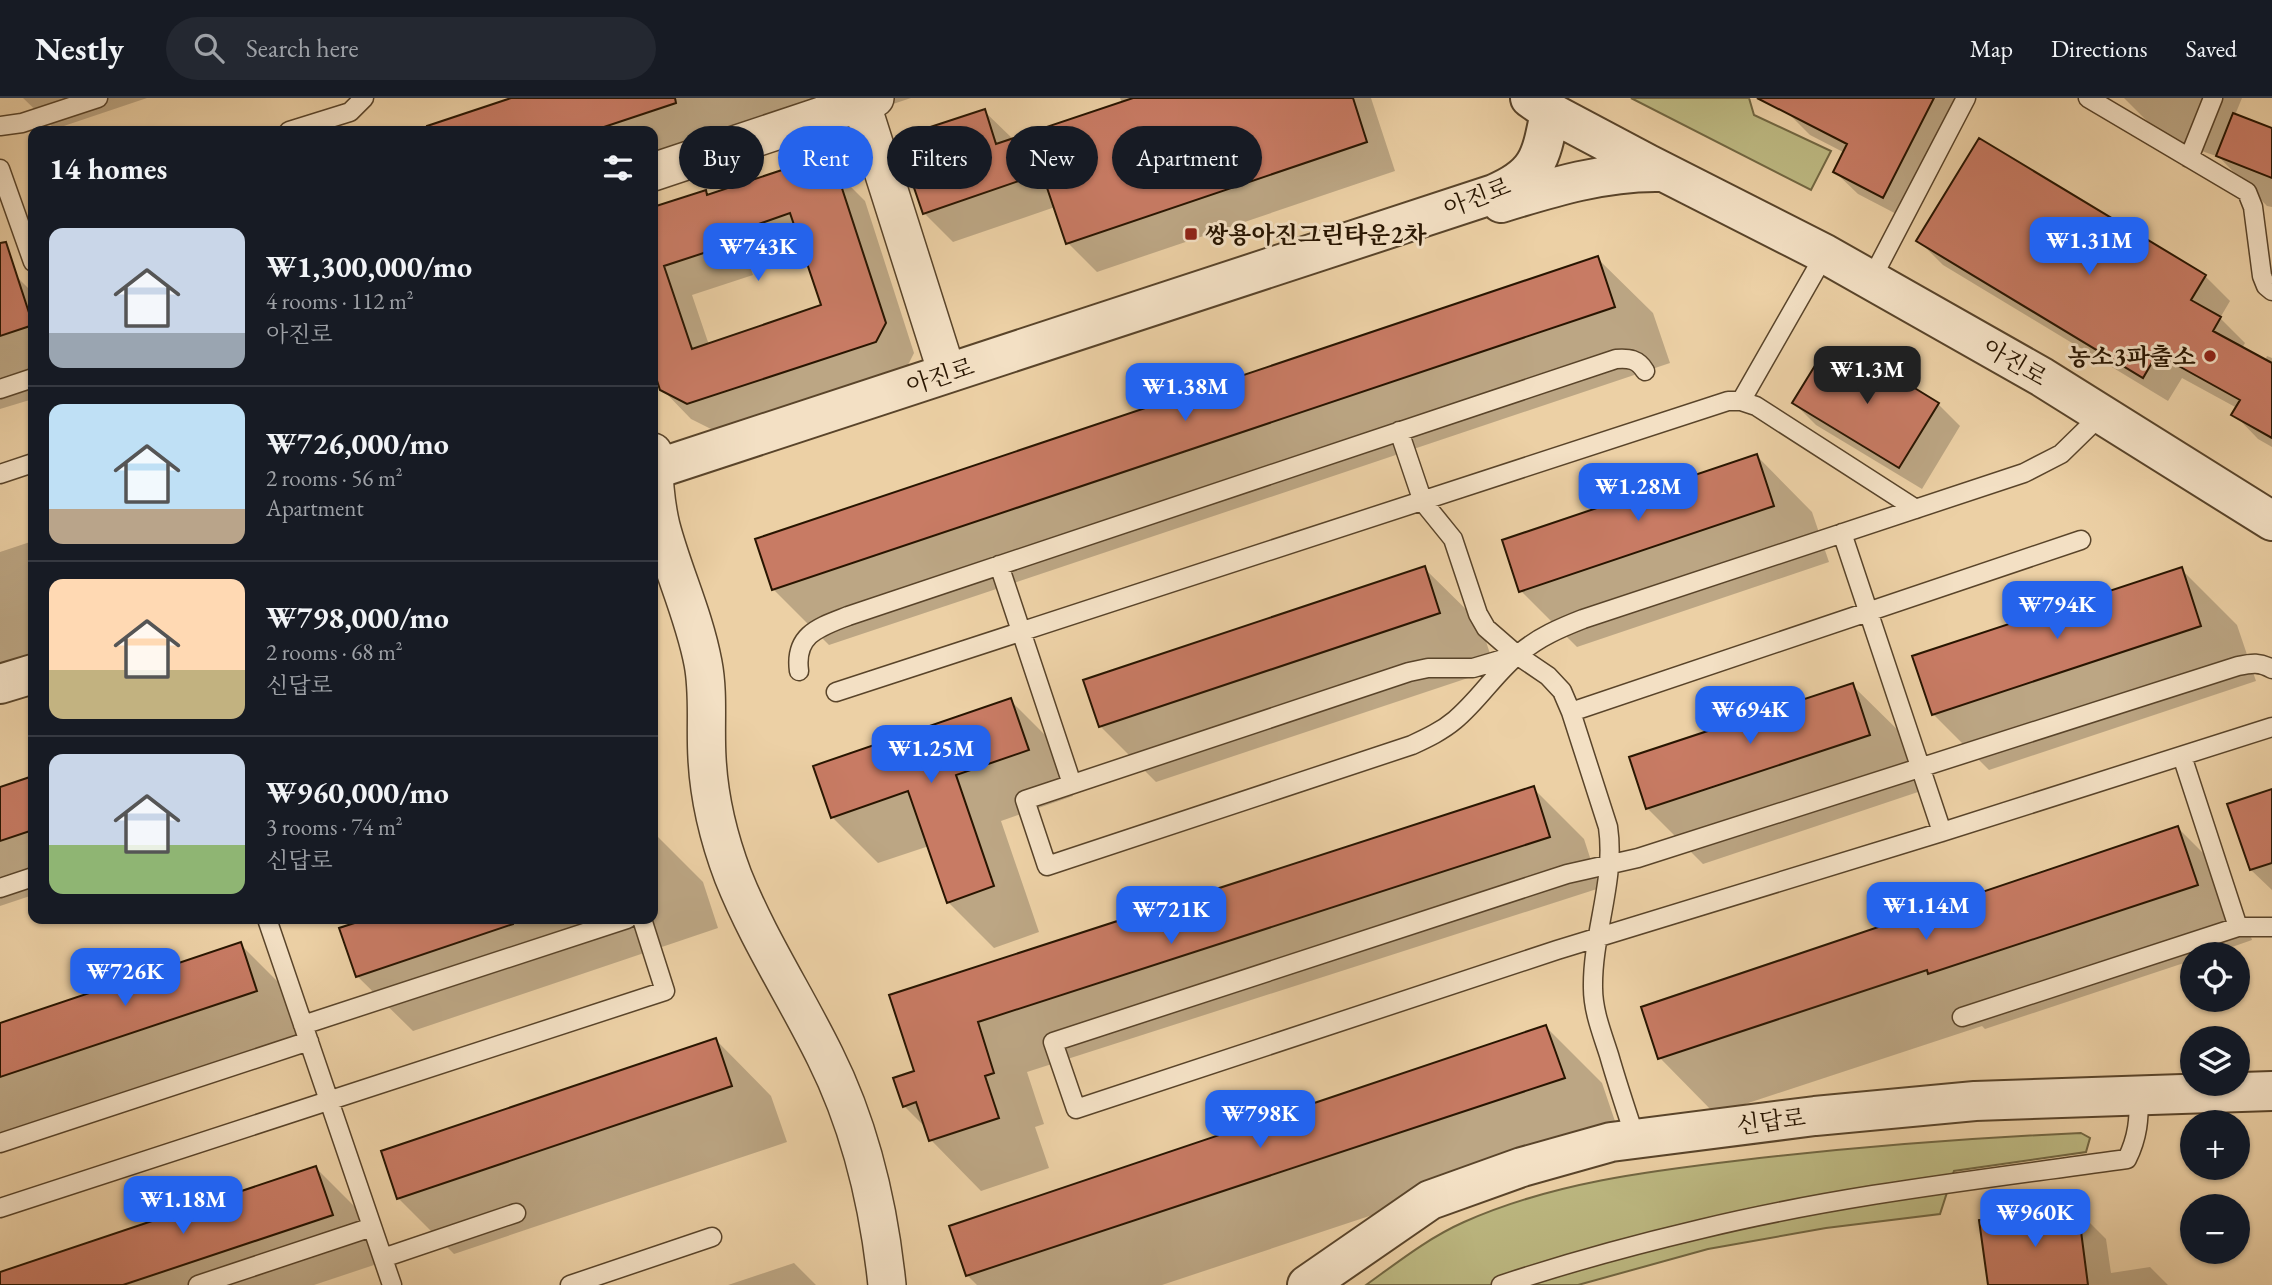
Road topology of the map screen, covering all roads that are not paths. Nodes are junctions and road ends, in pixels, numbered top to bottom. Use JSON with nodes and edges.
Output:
{"nodes":[{"id":1,"x":98,"y":98,"type":"edge"},
{"id":2,"x":364,"y":98,"type":"edge"},
{"id":3,"x":1966,"y":98,"type":"edge"},
{"id":4,"x":2088,"y":98,"type":"edge"},
{"id":5,"x":2213,"y":98,"type":"edge"},
{"id":6,"x":868,"y":100,"type":"edge"},
{"id":7,"x":1544,"y":103,"type":"edge"},
{"id":8,"x":0,"y":126,"type":"edge"},
{"id":9,"x":305,"y":126,"type":"edge"},
{"id":10,"x":2189,"y":158,"type":"junction"},
{"id":11,"x":0,"y":169,"type":"edge"},
{"id":12,"x":658,"y":170,"type":"edge"},
{"id":13,"x":1663,"y":172,"type":"junction"},
{"id":14,"x":26,"y":214,"type":"edge"},
{"id":15,"x":1406,"y":223,"type":"junction"},
{"id":16,"x":1825,"y":254,"type":"junction"},
{"id":17,"x":1871,"y":280,"type":"junction"},
{"id":18,"x":2272,"y":291,"type":"edge"},
{"id":19,"x":1645,"y":371,"type":"dead end"},
{"id":20,"x":947,"y":373,"type":"junction"},
{"id":21,"x":28,"y":380,"type":"edge"},
{"id":22,"x":0,"y":389,"type":"edge"},
{"id":23,"x":1741,"y":401,"type":"junction"},
{"id":24,"x":2102,"y":414,"type":"junction"},
{"id":25,"x":1399,"y":431,"type":"junction"},
{"id":26,"x":28,"y":465,"type":"edge"},
{"id":27,"x":658,"y":468,"type":"edge"},
{"id":28,"x":0,"y":474,"type":"edge"},
{"id":29,"x":1423,"y":502,"type":"junction"},
{"id":30,"x":1916,"y":509,"type":"junction"},
{"id":31,"x":658,"y":510,"type":"edge"},
{"id":32,"x":2272,"y":521,"type":"edge"},
{"id":33,"x":1842,"y":533,"type":"junction"},
{"id":34,"x":2081,"y":540,"type":"dead end"},
{"id":35,"x":999,"y":565,"type":"junction"},
{"id":36,"x":1869,"y":612,"type":"junction"},
{"id":37,"x":1021,"y":632,"type":"junction"},
{"id":38,"x":1517,"y":654,"type":"junction"},
{"id":39,"x":2272,"y":669,"type":"edge"},
{"id":40,"x":799,"y":671,"type":"dead end"},
{"id":41,"x":28,"y":676,"type":"edge"},
{"id":42,"x":0,"y":684,"type":"edge"},
{"id":43,"x":836,"y":692,"type":"dead end"},
{"id":44,"x":1572,"y":712,"type":"junction"},
{"id":45,"x":2272,"y":727,"type":"edge"},
{"id":46,"x":2182,"y":756,"type":"junction"},
{"id":47,"x":1921,"y":767,"type":"junction"},
{"id":48,"x":1072,"y":784,"type":"junction"},
{"id":49,"x":1942,"y":832,"type":"junction"},
{"id":50,"x":1609,"y":864,"type":"junction"},
{"id":51,"x":28,"y":879,"type":"edge"},
{"id":52,"x":0,"y":888,"type":"edge"},
{"id":53,"x":269,"y":924,"type":"edge"},
{"id":54,"x":613,"y":924,"type":"edge"},
{"id":55,"x":644,"y":924,"type":"edge"},
{"id":56,"x":2238,"y":927,"type":"junction"},
{"id":57,"x":2272,"y":928,"type":"edge"},
{"id":58,"x":1597,"y":939,"type":"junction"},
{"id":59,"x":1962,"y":1017,"type":"dead end"},
{"id":60,"x":306,"y":1033,"type":"junction"},
{"id":61,"x":2272,"y":1091,"type":"edge"},
{"id":62,"x":2139,"y":1096,"type":"junction"},
{"id":63,"x":330,"y":1101,"type":"junction"},
{"id":64,"x":1635,"y":1138,"type":"junction"},
{"id":65,"x":0,"y":1143,"type":"edge"},
{"id":66,"x":0,"y":1208,"type":"edge"},
{"id":67,"x":516,"y":1213,"type":"dead end"},
{"id":68,"x":372,"y":1227,"type":"junction"},
{"id":69,"x":712,"y":1237,"type":"dead end"},
{"id":70,"x":383,"y":1258,"type":"junction"},
{"id":71,"x":198,"y":1285,"type":"edge"},
{"id":72,"x":392,"y":1285,"type":"edge"},
{"id":73,"x":569,"y":1285,"type":"edge"},
{"id":74,"x":887,"y":1285,"type":"edge"},
{"id":75,"x":1307,"y":1285,"type":"edge"},
{"id":76,"x":1501,"y":1285,"type":"edge"}],
"edges":[{"from":1,"to":8,"type":"lane"},
{"from":2,"to":9,"type":"lane"},
{"from":3,"to":17,"type":"lane"},
{"from":4,"to":10,"type":"lane"},
{"from":5,"to":10,"type":"lane"},
{"from":6,"to":12,"type":"street"},
{"from":6,"to":20,"type":"street"},
{"from":7,"to":13,"type":"street","name":"아진로"},
{"from":7,"to":15,"type":"street","name":"아진로"},
{"from":10,"to":18,"type":"lane"},
{"from":11,"to":14,"type":"lane"},
{"from":13,"to":15,"type":"street"},
{"from":13,"to":16,"type":"street","name":"아진로"},
{"from":15,"to":20,"type":"street","name":"아진로"},
{"from":16,"to":17,"type":"street","name":"아진로"},
{"from":16,"to":23,"type":"lane"},
{"from":17,"to":24,"type":"street","name":"아진로"},
{"from":19,"to":25,"type":"lane"},
{"from":20,"to":27,"type":"street","name":"아진로"},
{"from":21,"to":22,"type":"lane"},
{"from":23,"to":29,"type":"lane"},
{"from":23,"to":30,"type":"lane"},
{"from":24,"to":30,"type":"lane"},
{"from":24,"to":32,"type":"street","name":"아진로"},
{"from":25,"to":29,"type":"lane"},
{"from":25,"to":35,"type":"lane"},
{"from":26,"to":28,"type":"lane"},
{"from":29,"to":37,"type":"lane"},
{"from":29,"to":38,"type":"lane"},
{"from":30,"to":33,"type":"lane"},
{"from":31,"to":74,"type":"street"},
{"from":33,"to":36,"type":"lane"},
{"from":33,"to":38,"type":"lane"},
{"from":34,"to":36,"type":"lane"},
{"from":35,"to":37,"type":"lane"},
{"from":35,"to":40,"type":"lane"},
{"from":36,"to":44,"type":"lane"},
{"from":36,"to":47,"type":"lane"},
{"from":37,"to":43,"type":"lane"},
{"from":37,"to":48,"type":"lane"},
{"from":38,"to":44,"type":"lane"},
{"from":38,"to":48,"type":"lane"},
{"from":38,"to":48,"type":"lane"},
{"from":39,"to":47,"type":"lane"},
{"from":41,"to":42,"type":"street"},
{"from":44,"to":50,"type":"lane"},
{"from":45,"to":46,"type":"lane"},
{"from":46,"to":49,"type":"lane"},
{"from":46,"to":56,"type":"lane"},
{"from":47,"to":49,"type":"lane"},
{"from":47,"to":50,"type":"lane"},
{"from":49,"to":58,"type":"lane"},
{"from":50,"to":58,"type":"lane"},
{"from":50,"to":58,"type":"lane"},
{"from":51,"to":52,"type":"lane"},
{"from":53,"to":60,"type":"lane"},
{"from":54,"to":60,"type":"lane"},
{"from":55,"to":63,"type":"lane"},
{"from":56,"to":57,"type":"lane"},
{"from":56,"to":59,"type":"lane"},
{"from":58,"to":64,"type":"lane"},
{"from":60,"to":63,"type":"lane"},
{"from":60,"to":65,"type":"lane"},
{"from":61,"to":62,"type":"street","name":"신답로"},
{"from":62,"to":64,"type":"street","name":"신답로"},
{"from":62,"to":76,"type":"lane"},
{"from":63,"to":66,"type":"lane"},
{"from":63,"to":68,"type":"lane"},
{"from":64,"to":75,"type":"street","name":"신답로"},
{"from":67,"to":70,"type":"lane"},
{"from":68,"to":70,"type":"lane"},
{"from":68,"to":71,"type":"lane"},
{"from":69,"to":73,"type":"lane"},
{"from":70,"to":72,"type":"lane"}]}
